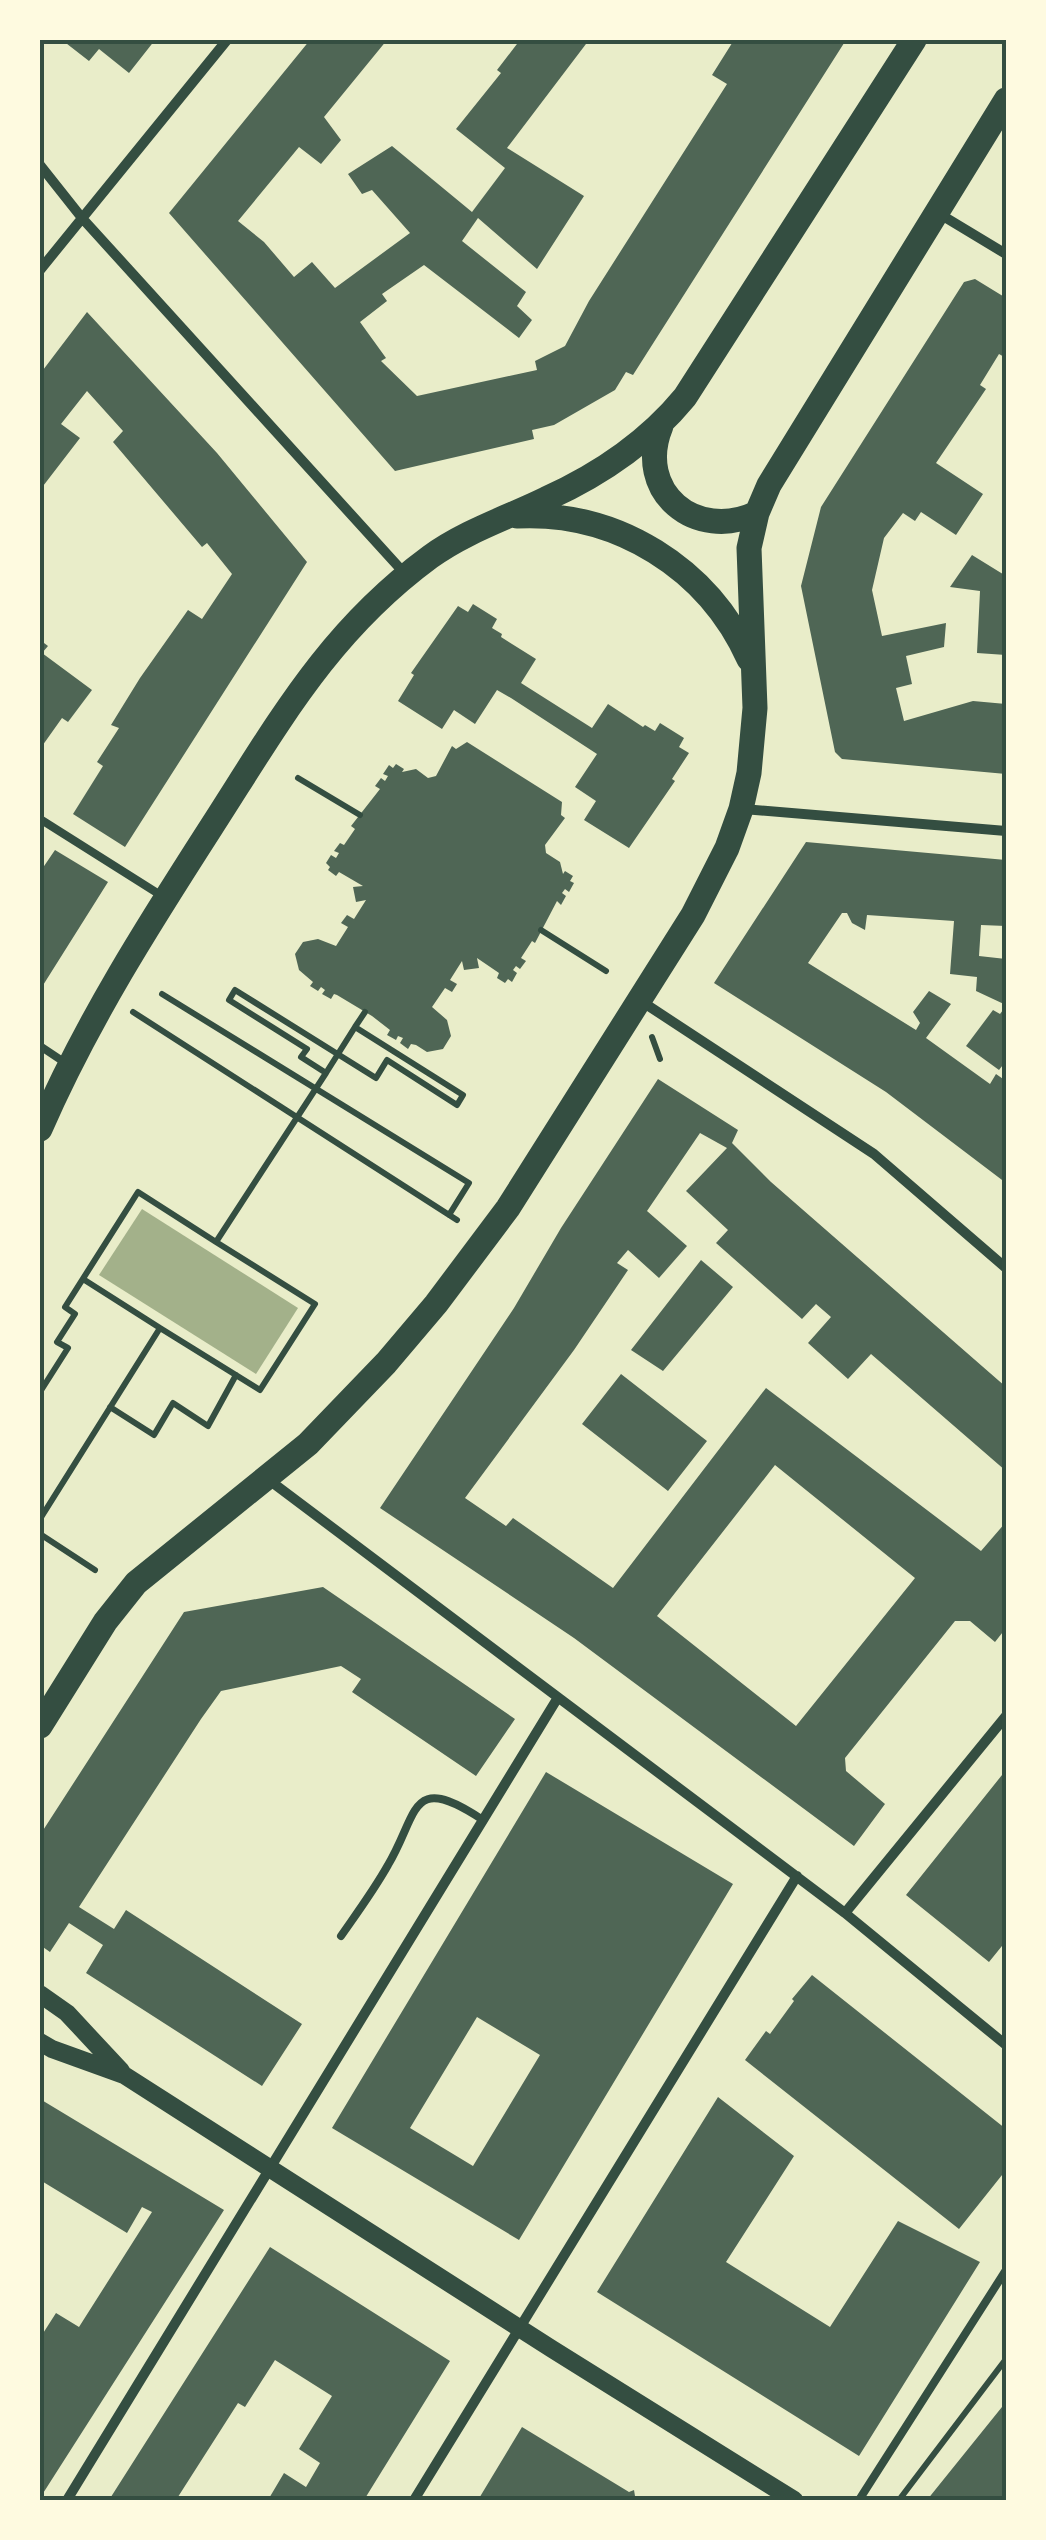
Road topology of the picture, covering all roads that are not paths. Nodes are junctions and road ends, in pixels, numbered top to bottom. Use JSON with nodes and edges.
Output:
{"nodes":[{"id":1,"x":227,"y":40,"type":"edge"},
{"id":2,"x":914,"y":40,"type":"edge"},
{"id":3,"x":1006,"y":100,"type":"edge"},
{"id":4,"x":40,"y":165,"type":"edge"},
{"id":5,"x":938,"y":213,"type":"junction"},
{"id":6,"x":82,"y":218,"type":"junction"},
{"id":7,"x":1006,"y":254,"type":"edge"},
{"id":8,"x":40,"y":270,"type":"edge"},
{"id":9,"x":661,"y":426,"type":"junction"},
{"id":10,"x":757,"y":513,"type":"junction"},
{"id":11,"x":505,"y":517,"type":"junction"},
{"id":12,"x":407,"y":576,"type":"junction"},
{"id":13,"x":754,"y":668,"type":"junction"},
{"id":14,"x":741,"y":808,"type":"junction"},
{"id":15,"x":40,"y":820,"type":"edge"},
{"id":16,"x":1006,"y":831,"type":"edge"},
{"id":17,"x":165,"y":899,"type":"junction"},
{"id":18,"x":640,"y":1000,"type":"junction"},
{"id":19,"x":40,"y":1046,"type":"edge"},
{"id":20,"x":68,"y":1065,"type":"junction"},
{"id":21,"x":40,"y":1129,"type":"edge"},
{"id":22,"x":1006,"y":1268,"type":"edge"},
{"id":23,"x":268,"y":1478,"type":"junction"},
{"id":24,"x":557,"y":1699,"type":"junction"},
{"id":25,"x":1006,"y":1716,"type":"edge"},
{"id":26,"x":40,"y":1726,"type":"edge"},
{"id":27,"x":483,"y":1820,"type":"junction"},
{"id":28,"x":796,"y":1876,"type":"junction"},
{"id":29,"x":845,"y":1913,"type":"junction"},
{"id":30,"x":341,"y":1936,"type":"dead end"},
{"id":31,"x":40,"y":1994,"type":"edge"},
{"id":32,"x":40,"y":2042,"type":"edge"},
{"id":33,"x":1006,"y":2045,"type":"edge"},
{"id":34,"x":124,"y":2076,"type":"junction"},
{"id":35,"x":272,"y":2170,"type":"junction"},
{"id":36,"x":1006,"y":2270,"type":"edge"},
{"id":37,"x":520,"y":2329,"type":"junction"},
{"id":38,"x":67,"y":2500,"type":"edge"},
{"id":39,"x":414,"y":2500,"type":"edge"},
{"id":40,"x":794,"y":2500,"type":"edge"},
{"id":41,"x":859,"y":2500,"type":"edge"}],
"edges":[{"from":1,"to":6,"type":"street"},
{"from":2,"to":9,"type":"main road"},
{"from":3,"to":5,"type":"main road"},
{"from":4,"to":6,"type":"street"},
{"from":5,"to":7,"type":"street"},
{"from":5,"to":10,"type":"main road"},
{"from":6,"to":8,"type":"street"},
{"from":6,"to":12,"type":"street"},
{"from":9,"to":10,"type":"main road"},
{"from":9,"to":11,"type":"main road"},
{"from":10,"to":13,"type":"main road"},
{"from":11,"to":12,"type":"main road"},
{"from":11,"to":13,"type":"main road"},
{"from":12,"to":17,"type":"main road"},
{"from":13,"to":14,"type":"main road"},
{"from":14,"to":16,"type":"street"},
{"from":14,"to":18,"type":"main road"},
{"from":15,"to":17,"type":"lane"},
{"from":17,"to":20,"type":"main road"},
{"from":18,"to":22,"type":"street"},
{"from":18,"to":23,"type":"main road"},
{"from":19,"to":20,"type":"lane"},
{"from":20,"to":21,"type":"main road"},
{"from":23,"to":24,"type":"street"},
{"from":23,"to":26,"type":"main road"},
{"from":24,"to":27,"type":"street"},
{"from":24,"to":28,"type":"street"},
{"from":25,"to":29,"type":"street"},
{"from":27,"to":30,"type":"lane"},
{"from":27,"to":35,"type":"street"},
{"from":28,"to":29,"type":"street"},
{"from":28,"to":37,"type":"street"},
{"from":29,"to":33,"type":"street"},
{"from":31,"to":34,"type":"street"},
{"from":32,"to":34,"type":"street"},
{"from":34,"to":35,"type":"street"},
{"from":35,"to":37,"type":"street"},
{"from":35,"to":38,"type":"street"},
{"from":36,"to":41,"type":"lane"},
{"from":37,"to":39,"type":"street"},
{"from":37,"to":40,"type":"street"}]}
